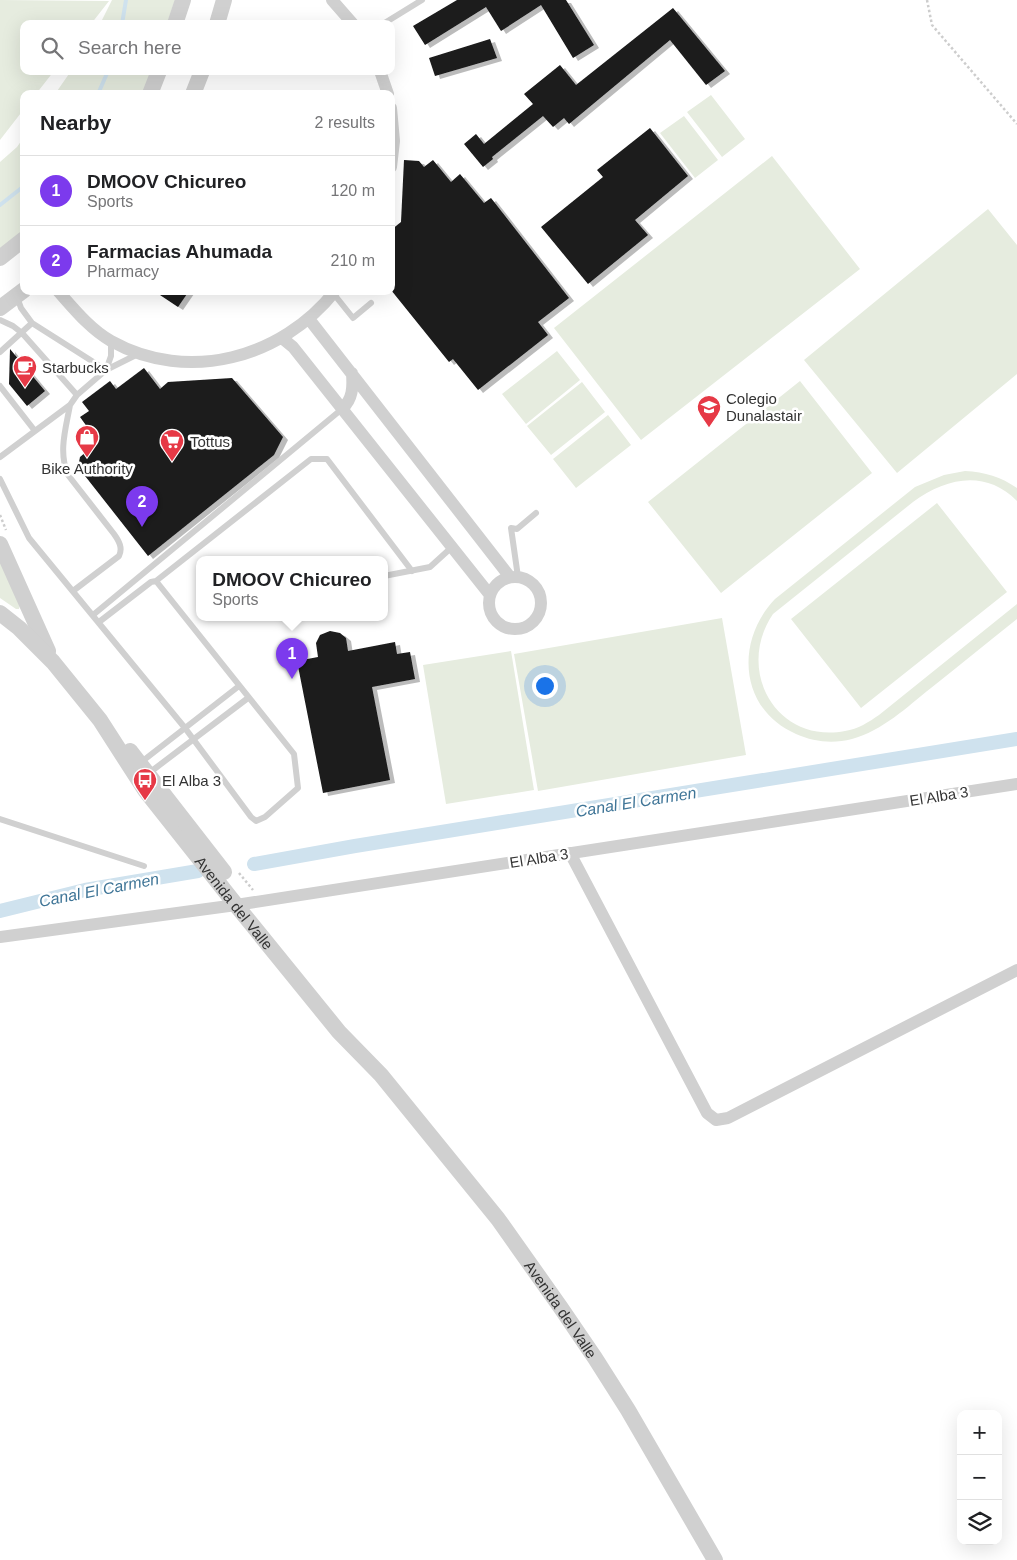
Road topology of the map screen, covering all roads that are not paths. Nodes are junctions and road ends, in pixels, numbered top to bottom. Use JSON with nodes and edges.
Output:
{"nodes":[{"id":1,"x":183,"y":0,"type":"edge"},
{"id":2,"x":224,"y":0,"type":"edge"},
{"id":3,"x":332,"y":0,"type":"edge"},
{"id":4,"x":422,"y":0,"type":"edge"},
{"id":5,"x":176,"y":20,"type":"edge"},
{"id":6,"x":218,"y":20,"type":"edge"},
{"id":7,"x":350,"y":20,"type":"edge"},
{"id":8,"x":390,"y":20,"type":"edge"},
{"id":9,"x":157,"y":75,"type":"edge"},
{"id":10,"x":200,"y":75,"type":"edge"},
{"id":11,"x":381,"y":75,"type":"edge"},
{"id":12,"x":152,"y":90,"type":"edge"},
{"id":13,"x":195,"y":90,"type":"edge"},
{"id":14,"x":387,"y":90,"type":"edge"},
{"id":15,"x":20,"y":242,"type":"edge"},
{"id":16,"x":0,"y":258,"type":"edge"},
{"id":17,"x":20,"y":292,"type":"edge"},
{"id":18,"x":20,"y":295,"type":"edge"},
{"id":19,"x":62,"y":295,"type":"edge"},
{"id":20,"x":331,"y":295,"type":"edge"},
{"id":21,"x":336,"y":295,"type":"edge"},
{"id":22,"x":371,"y":303,"type":"dead end"},
{"id":23,"x":0,"y":308,"type":"edge"},
{"id":24,"x":309,"y":319,"type":"junction"},
{"id":25,"x":0,"y":320,"type":"edge"},
{"id":26,"x":32,"y":324,"type":"junction"},
{"id":27,"x":22,"y":333,"type":"junction"},
{"id":28,"x":282,"y":338,"type":"junction"},
{"id":29,"x":111,"y":340,"type":"junction"},
{"id":30,"x":0,"y":352,"type":"edge"},
{"id":31,"x":141,"y":353,"type":"junction"},
{"id":32,"x":106,"y":370,"type":"junction"},
{"id":33,"x":352,"y":373,"type":"junction"},
{"id":34,"x":0,"y":386,"type":"edge"},
{"id":35,"x":77,"y":395,"type":"junction"},
{"id":36,"x":70,"y":405,"type":"junction"},
{"id":37,"x":342,"y":409,"type":"junction"},
{"id":38,"x":35,"y":431,"type":"junction"},
{"id":39,"x":0,"y":457,"type":"edge"},
{"id":40,"x":0,"y":479,"type":"edge"},
{"id":41,"x":536,"y":513,"type":"dead end"},
{"id":42,"x":4,"y":540,"type":"edge"},
{"id":43,"x":452,"y":546,"type":"junction"},
{"id":44,"x":412,"y":571,"type":"junction"},
{"id":45,"x":388,"y":575,"type":"edge"},
{"id":46,"x":514,"y":577,"type":"junction"},
{"id":47,"x":156,"y":581,"type":"junction"},
{"id":48,"x":73,"y":591,"type":"junction"},
{"id":49,"x":490,"y":595,"type":"junction"},
{"id":50,"x":0,"y":613,"type":"edge"},
{"id":51,"x":93,"y":615,"type":"junction"},
{"id":52,"x":99,"y":622,"type":"junction"},
{"id":53,"x":53,"y":662,"type":"junction"},
{"id":54,"x":239,"y":686,"type":"junction"},
{"id":55,"x":248,"y":698,"type":"junction"},
{"id":56,"x":100,"y":720,"type":"junction"},
{"id":57,"x":185,"y":728,"type":"junction"},
{"id":58,"x":193,"y":740,"type":"junction"},
{"id":59,"x":144,"y":768,"type":"junction"},
{"id":60,"x":1017,"y":784,"type":"edge"},
{"id":61,"x":0,"y":818,"type":"edge"},
{"id":62,"x":570,"y":853,"type":"junction"},
{"id":63,"x":144,"y":866,"type":"dead end"},
{"id":64,"x":249,"y":903,"type":"junction"},
{"id":65,"x":0,"y":936,"type":"edge"},
{"id":66,"x":1017,"y":970,"type":"edge"},
{"id":67,"x":715,"y":1560,"type":"edge"}],
"edges":[{"from":1,"to":5,"type":"street"},
{"from":2,"to":6,"type":"street"},
{"from":3,"to":7,"type":"street"},
{"from":4,"to":8,"type":"lane"},
{"from":9,"to":12,"type":"street"},
{"from":10,"to":13,"type":"street"},
{"from":11,"to":14,"type":"street"},
{"from":15,"to":16,"type":"street"},
{"from":17,"to":23,"type":"street"},
{"from":18,"to":26,"type":"lane"},
{"from":19,"to":29,"type":"street"},
{"from":20,"to":24,"type":"street"},
{"from":21,"to":22,"type":"lane"},
{"from":24,"to":28,"type":"street"},
{"from":24,"to":33,"type":"street"},
{"from":25,"to":27,"type":"lane"},
{"from":26,"to":27,"type":"lane"},
{"from":26,"to":32,"type":"lane"},
{"from":27,"to":30,"type":"lane"},
{"from":27,"to":35,"type":"lane"},
{"from":28,"to":31,"type":"street"},
{"from":28,"to":37,"type":"street"},
{"from":29,"to":31,"type":"street"},
{"from":29,"to":32,"type":"lane"},
{"from":31,"to":32,"type":"lane"},
{"from":32,"to":35,"type":"lane"},
{"from":33,"to":37,"type":"street"},
{"from":33,"to":46,"type":"street"},
{"from":34,"to":38,"type":"lane"},
{"from":35,"to":36,"type":"lane"},
{"from":36,"to":38,"type":"lane"},
{"from":36,"to":48,"type":"lane"},
{"from":37,"to":43,"type":"street"},
{"from":37,"to":51,"type":"lane"},
{"from":38,"to":39,"type":"lane"},
{"from":40,"to":48,"type":"lane"},
{"from":41,"to":46,"type":"lane"},
{"from":42,"to":53,"type":"street","name":"Avenida del Valle"},
{"from":43,"to":44,"type":"lane"},
{"from":43,"to":49,"type":"street"},
{"from":44,"to":45,"type":"lane"},
{"from":44,"to":47,"type":"lane"},
{"from":46,"to":49,"type":"street"},
{"from":46,"to":49,"type":"street"},
{"from":47,"to":52,"type":"lane"},
{"from":47,"to":54,"type":"lane"},
{"from":48,"to":51,"type":"lane"},
{"from":50,"to":53,"type":"street","name":"Avenida del Valle"},
{"from":51,"to":52,"type":"lane"},
{"from":52,"to":57,"type":"lane"},
{"from":53,"to":56,"type":"street","name":"Avenida del Valle"},
{"from":54,"to":55,"type":"lane"},
{"from":54,"to":57,"type":"lane"},
{"from":55,"to":58,"type":"lane"},
{"from":55,"to":58,"type":"lane"},
{"from":56,"to":59,"type":"street","name":"Avenida del Valle"},
{"from":56,"to":64,"type":"street","name":"Avenida del Valle"},
{"from":57,"to":58,"type":"lane"},
{"from":57,"to":59,"type":"lane"},
{"from":58,"to":59,"type":"lane"},
{"from":59,"to":64,"type":"street","name":"Avenida del Valle"},
{"from":60,"to":62,"type":"street","name":"El Alba 3"},
{"from":61,"to":63,"type":"lane"},
{"from":62,"to":64,"type":"street","name":"El Alba 3"},
{"from":62,"to":66,"type":"street"},
{"from":64,"to":65,"type":"street","name":"El Alba 3"},
{"from":64,"to":67,"type":"street","name":"Avenida del Valle"}]}
